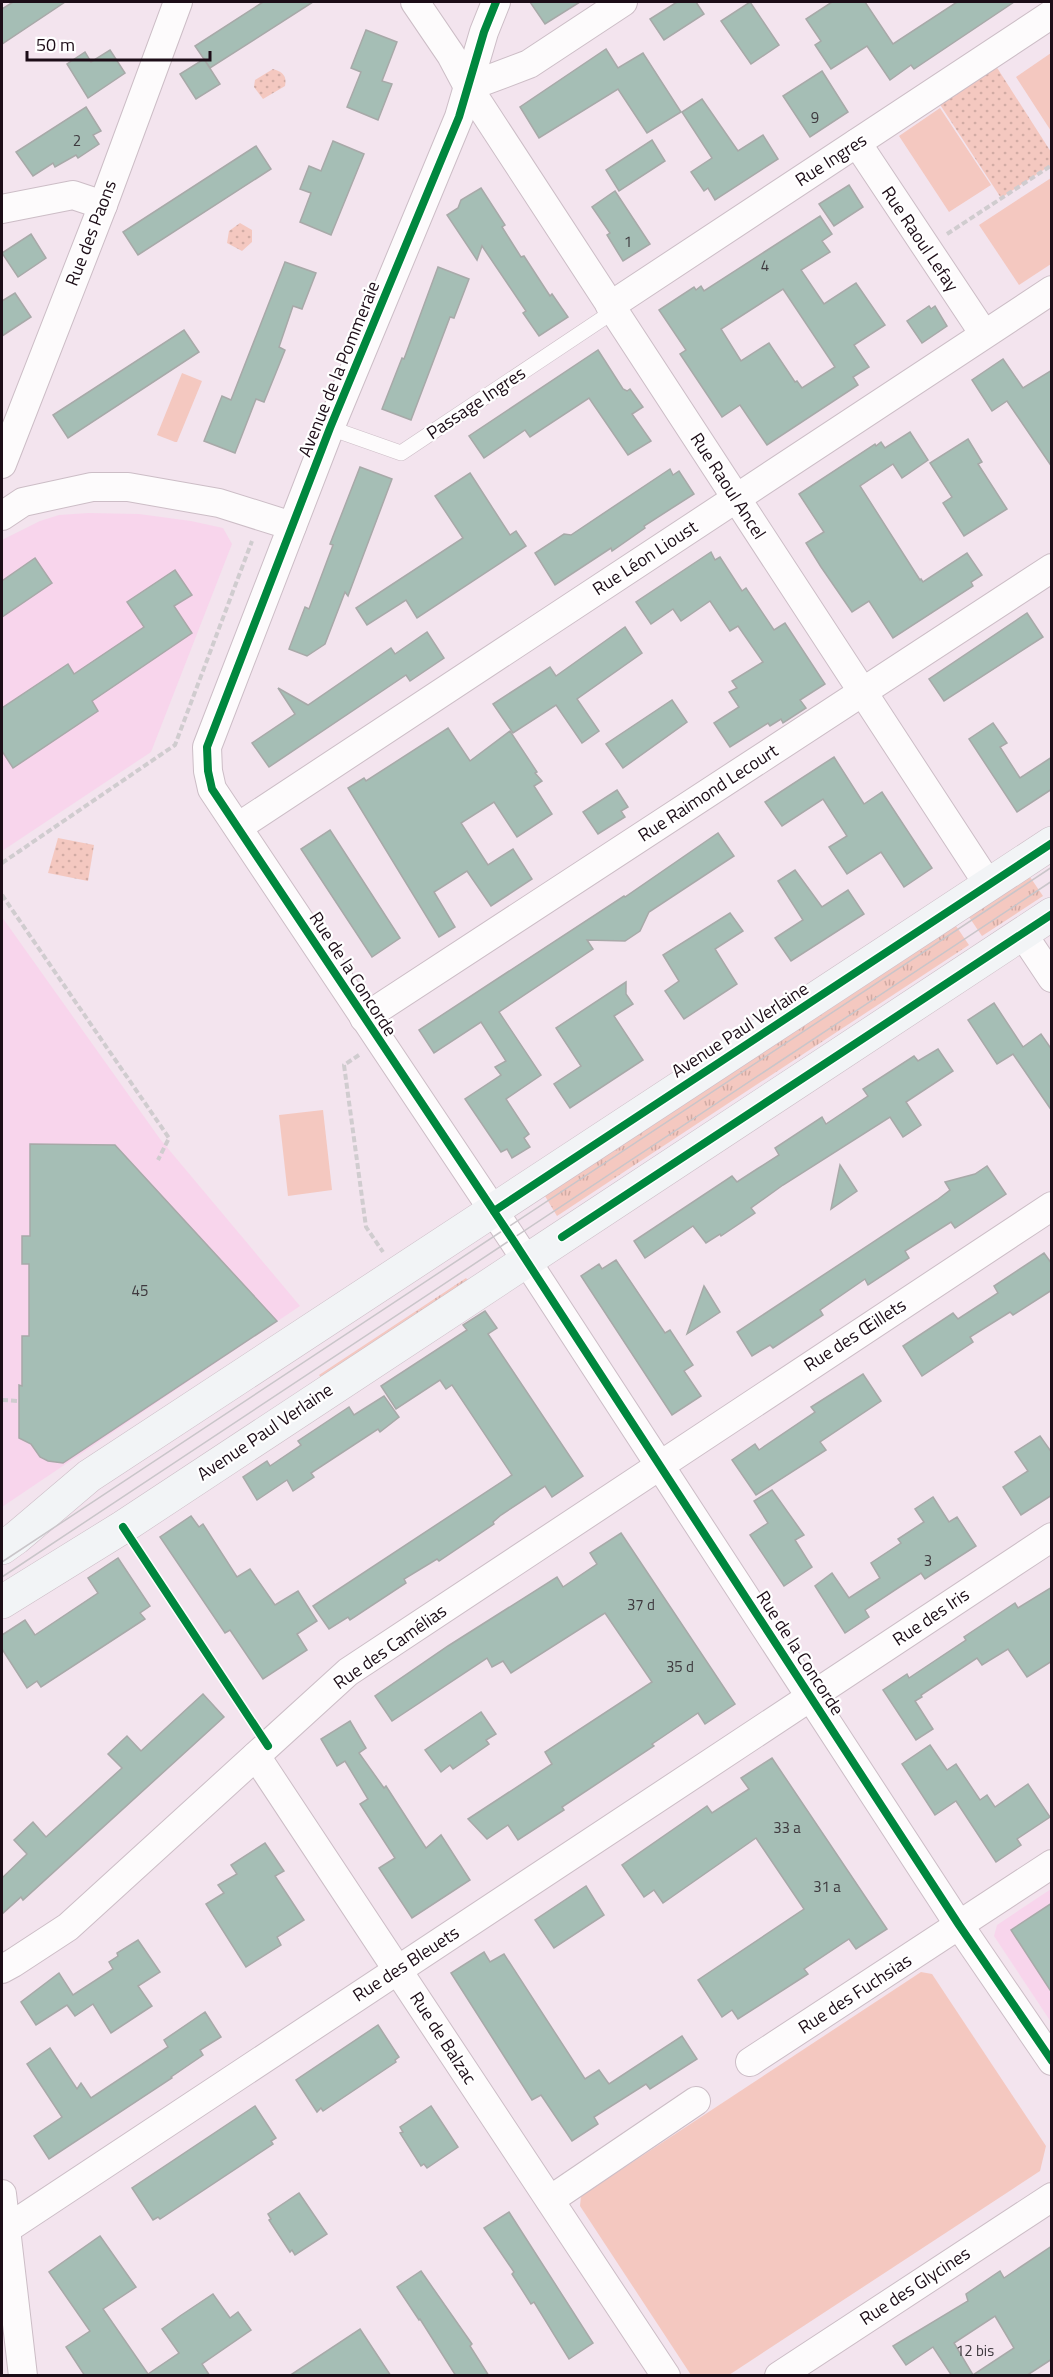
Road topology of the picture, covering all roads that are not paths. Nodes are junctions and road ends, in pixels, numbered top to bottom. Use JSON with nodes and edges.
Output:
{"nodes":[{"id":1,"x":178,"y":2,"type":"edge"},
{"id":2,"x":415,"y":2,"type":"edge"},
{"id":3,"x":496,"y":2,"type":"edge"},
{"id":4,"x":623,"y":2,"type":"edge"},
{"id":5,"x":1052,"y":14,"type":"edge"},
{"id":6,"x":468,"y":87,"type":"junction"},
{"id":7,"x":857,"y":143,"type":"junction"},
{"id":8,"x":103,"y":205,"type":"junction"},
{"id":9,"x":2,"y":209,"type":"edge"},
{"id":10,"x":1052,"y":290,"type":"edge"},
{"id":11,"x":612,"y":309,"type":"junction"},
{"id":12,"x":984,"y":334,"type":"junction"},
{"id":13,"x":330,"y":428,"type":"junction"},
{"id":14,"x":2,"y":464,"type":"edge"},
{"id":15,"x":736,"y":498,"type":"junction"},
{"id":16,"x":2,"y":516,"type":"edge"},
{"id":17,"x":292,"y":526,"type":"junction"},
{"id":18,"x":1052,"y":568,"type":"edge"},
{"id":19,"x":862,"y":692,"type":"junction"},
{"id":20,"x":207,"y":747,"type":"joint"},
{"id":21,"x":238,"y":827,"type":"junction"},
{"id":22,"x":1052,"y":843,"type":"edge"},
{"id":23,"x":988,"y":885,"type":"junction"},
{"id":24,"x":1052,"y":914,"type":"edge"},
{"id":25,"x":1022,"y":933,"type":"junction"},
{"id":26,"x":1052,"y":978,"type":"edge"},
{"id":27,"x":364,"y":1018,"type":"junction"},
{"id":28,"x":1052,"y":1206,"type":"edge"},
{"id":29,"x":494,"y":1211,"type":"junction"},
{"id":30,"x":527,"y":1260,"type":"junction"},
{"id":31,"x":659,"y":1465,"type":"junction"},
{"id":32,"x":1052,"y":1537,"type":"edge"},
{"id":33,"x":2,"y":1548,"type":"edge"},
{"id":34,"x":2,"y":1602,"type":"edge"},
{"id":35,"x":810,"y":1696,"type":"junction"},
{"id":36,"x":262,"y":1751,"type":"junction"},
{"id":37,"x":1052,"y":1864,"type":"edge"},
{"id":38,"x":959,"y":1925,"type":"junction"},
{"id":39,"x":2,"y":1969,"type":"edge"},
{"id":40,"x":398,"y":1970,"type":"junction"},
{"id":41,"x":1052,"y":2061,"type":"edge"},
{"id":42,"x":750,"y":2062,"type":"dead end"},
{"id":43,"x":696,"y":2101,"type":"dead end"},
{"id":44,"x":2,"y":2194,"type":"edge"},
{"id":45,"x":1052,"y":2197,"type":"edge"},
{"id":46,"x":550,"y":2200,"type":"junction"},
{"id":47,"x":4,"y":2230,"type":"edge"},
{"id":48,"x":23,"y":2376,"type":"edge"},
{"id":49,"x":666,"y":2376,"type":"edge"},
{"id":50,"x":779,"y":2376,"type":"edge"}],
"edges":[{"from":1,"to":8,"type":"street","name":"Rue des Paons"},
{"from":2,"to":6,"type":"street","name":"Rue Raoul Ancel"},
{"from":3,"to":6,"type":"street","name":"Avenue de la Pommeraie"},
{"from":4,"to":6,"type":"street"},
{"from":5,"to":7,"type":"street","name":"Rue Ingres"},
{"from":6,"to":11,"type":"street","name":"Rue Raoul Ancel"},
{"from":6,"to":13,"type":"street","name":"Avenue de la Pommeraie"},
{"from":7,"to":11,"type":"street","name":"Rue Ingres"},
{"from":7,"to":12,"type":"street","name":"Rue Raoul Lefay"},
{"from":8,"to":9,"type":"street"},
{"from":8,"to":14,"type":"street","name":"Rue des Paons"},
{"from":10,"to":12,"type":"street","name":"Rue Léon Lioust"},
{"from":11,"to":13,"type":"lane","name":"Passage Ingres"},
{"from":11,"to":15,"type":"street","name":"Rue Raoul Ancel"},
{"from":12,"to":15,"type":"street","name":"Rue Léon Lioust"},
{"from":13,"to":17,"type":"street","name":"Avenue de la Pommeraie"},
{"from":15,"to":19,"type":"street","name":"Rue Raoul Ancel"},
{"from":15,"to":21,"type":"street","name":"Rue Léon Lioust"},
{"from":16,"to":17,"type":"street"},
{"from":17,"to":20,"type":"street","name":"Avenue de la Pommeraie"},
{"from":18,"to":19,"type":"street","name":"Rue Raimond Lecourt"},
{"from":19,"to":23,"type":"street","name":"Rue Raoul Ancel"},
{"from":19,"to":27,"type":"street","name":"Rue Raimond Lecourt"},
{"from":20,"to":21,"type":"street","name":"Rue de la Concorde"},
{"from":21,"to":27,"type":"street","name":"Rue de la Concorde"},
{"from":22,"to":23,"type":"street","name":"Avenue Paul Verlaine"},
{"from":23,"to":29,"type":"street","name":"Avenue Paul Verlaine"},
{"from":24,"to":25,"type":"street","name":"Avenue Paul Verlaine"},
{"from":25,"to":26,"type":"street"},
{"from":25,"to":30,"type":"street","name":"Avenue Paul Verlaine"},
{"from":27,"to":29,"type":"street","name":"Rue de la Concorde"},
{"from":28,"to":31,"type":"street","name":"Rue des Œillets"},
{"from":29,"to":30,"type":"street"},
{"from":29,"to":33,"type":"street","name":"Avenue Paul Verlaine"},
{"from":30,"to":31,"type":"street","name":"Rue de la Concorde"},
{"from":30,"to":34,"type":"street","name":"Avenue Paul Verlaine"},
{"from":31,"to":35,"type":"street","name":"Rue de la Concorde"},
{"from":31,"to":36,"type":"street","name":"Rue des Camélias"},
{"from":32,"to":35,"type":"street","name":"Rue des Iris"},
{"from":35,"to":38,"type":"street","name":"Rue de la Concorde"},
{"from":35,"to":40,"type":"street","name":"Rue des Bleuets"},
{"from":36,"to":39,"type":"street","name":"Rue des Camélias"},
{"from":36,"to":40,"type":"street","name":"Rue de Balzac"},
{"from":37,"to":38,"type":"street","name":"Rue des Fuchsias"},
{"from":38,"to":41,"type":"street","name":"Rue de la Concorde"},
{"from":38,"to":42,"type":"street","name":"Rue des Fuchsias"},
{"from":40,"to":46,"type":"street","name":"Rue de Balzac"},
{"from":40,"to":47,"type":"street","name":"Rue des Bleuets"},
{"from":43,"to":46,"type":"street"},
{"from":44,"to":47,"type":"street"},
{"from":45,"to":50,"type":"street","name":"Rue des Glycines"},
{"from":46,"to":49,"type":"street","name":"Rue de Balzac"},
{"from":47,"to":48,"type":"street"}]}
